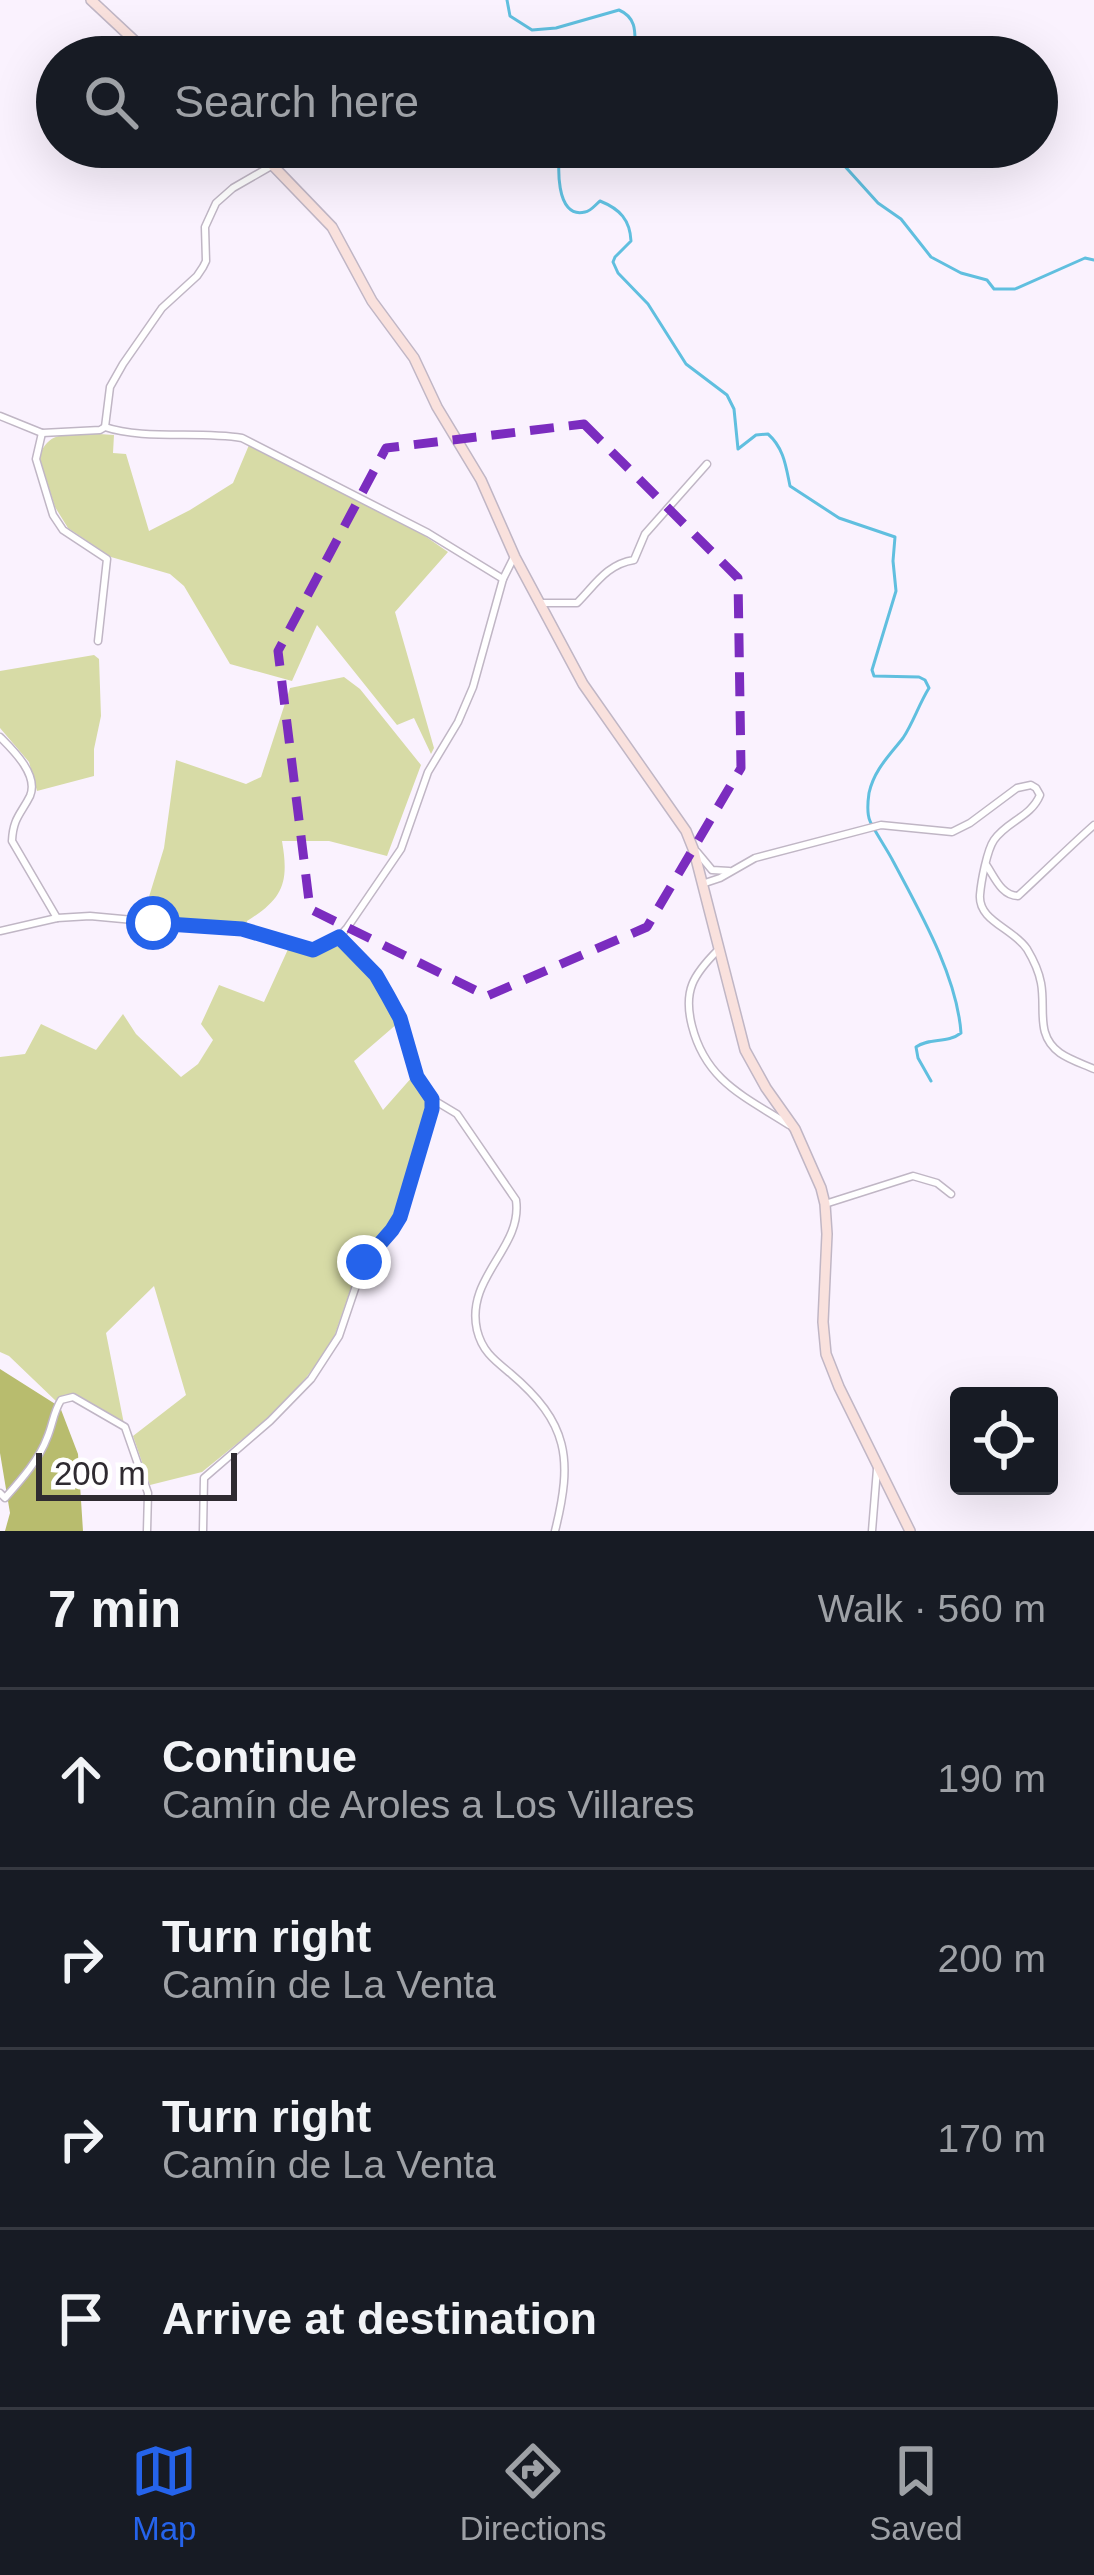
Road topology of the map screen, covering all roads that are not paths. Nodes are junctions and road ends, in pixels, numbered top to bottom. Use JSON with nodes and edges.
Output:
{"nodes":[{"id":1,"x":91,"y":0,"type":"edge"},
{"id":2,"x":130,"y":36,"type":"edge"},
{"id":3,"x":268,"y":168,"type":"edge"},
{"id":4,"x":276,"y":168,"type":"edge"},
{"id":5,"x":0,"y":416,"type":"edge"},
{"id":6,"x":105,"y":427,"type":"junction"},
{"id":7,"x":43,"y":433,"type":"junction"},
{"id":8,"x":706,"y":464,"type":"dead end"},
{"id":9,"x":514,"y":556,"type":"junction"},
{"id":10,"x":503,"y":579,"type":"junction"},
{"id":11,"x":539,"y":603,"type":"junction"},
{"id":12,"x":98,"y":640,"type":"dead end"},
{"id":13,"x":0,"y":737,"type":"edge"},
{"id":14,"x":1094,"y":825,"type":"edge"},
{"id":15,"x":694,"y":850,"type":"junction"},
{"id":16,"x":987,"y":866,"type":"junction"},
{"id":17,"x":712,"y":870,"type":"junction"},
{"id":18,"x":733,"y":870,"type":"junction"},
{"id":19,"x":702,"y":880,"type":"junction"},
{"id":20,"x":57,"y":918,"type":"junction"},
{"id":21,"x":0,"y":932,"type":"edge"},
{"id":22,"x":339,"y":937,"type":"junction"},
{"id":23,"x":718,"y":950,"type":"junction"},
{"id":24,"x":1094,"y":1069,"type":"edge"},
{"id":25,"x":432,"y":1099,"type":"junction"},
{"id":26,"x":795,"y":1129,"type":"junction"},
{"id":27,"x":951,"y":1194,"type":"dead end"},
{"id":28,"x":825,"y":1204,"type":"junction"},
{"id":29,"x":878,"y":1466,"type":"junction"},
{"id":30,"x":0,"y":1492,"type":"edge"},
{"id":31,"x":147,"y":1531,"type":"edge"},
{"id":32,"x":203,"y":1531,"type":"edge"},
{"id":33,"x":555,"y":1531,"type":"edge"},
{"id":34,"x":872,"y":1531,"type":"edge"},
{"id":35,"x":910,"y":1531,"type":"edge"}],
"edges":[{"from":1,"to":2,"type":"street"},
{"from":3,"to":6,"type":"street"},
{"from":4,"to":9,"type":"street"},
{"from":5,"to":7,"type":"street"},
{"from":6,"to":7,"type":"street"},
{"from":6,"to":10,"type":"street"},
{"from":7,"to":12,"type":"street"},
{"from":8,"to":11,"type":"street"},
{"from":9,"to":10,"type":"street"},
{"from":9,"to":11,"type":"street"},
{"from":10,"to":22,"type":"street"},
{"from":11,"to":15,"type":"street"},
{"from":13,"to":20,"type":"street"},
{"from":14,"to":16,"type":"street"},
{"from":15,"to":17,"type":"street"},
{"from":15,"to":19,"type":"street"},
{"from":16,"to":18,"type":"street"},
{"from":16,"to":24,"type":"street"},
{"from":17,"to":18,"type":"street"},
{"from":17,"to":19,"type":"street"},
{"from":18,"to":19,"type":"street"},
{"from":19,"to":23,"type":"street"},
{"from":20,"to":21,"type":"street"},
{"from":20,"to":22,"type":"street"},
{"from":22,"to":25,"type":"street"},
{"from":23,"to":26,"type":"street"},
{"from":23,"to":26,"type":"street"},
{"from":25,"to":32,"type":"street"},
{"from":25,"to":33,"type":"street"},
{"from":26,"to":28,"type":"street"},
{"from":27,"to":28,"type":"street"},
{"from":28,"to":29,"type":"street"},
{"from":29,"to":34,"type":"street"},
{"from":29,"to":35,"type":"street"},
{"from":30,"to":31,"type":"street"}]}
